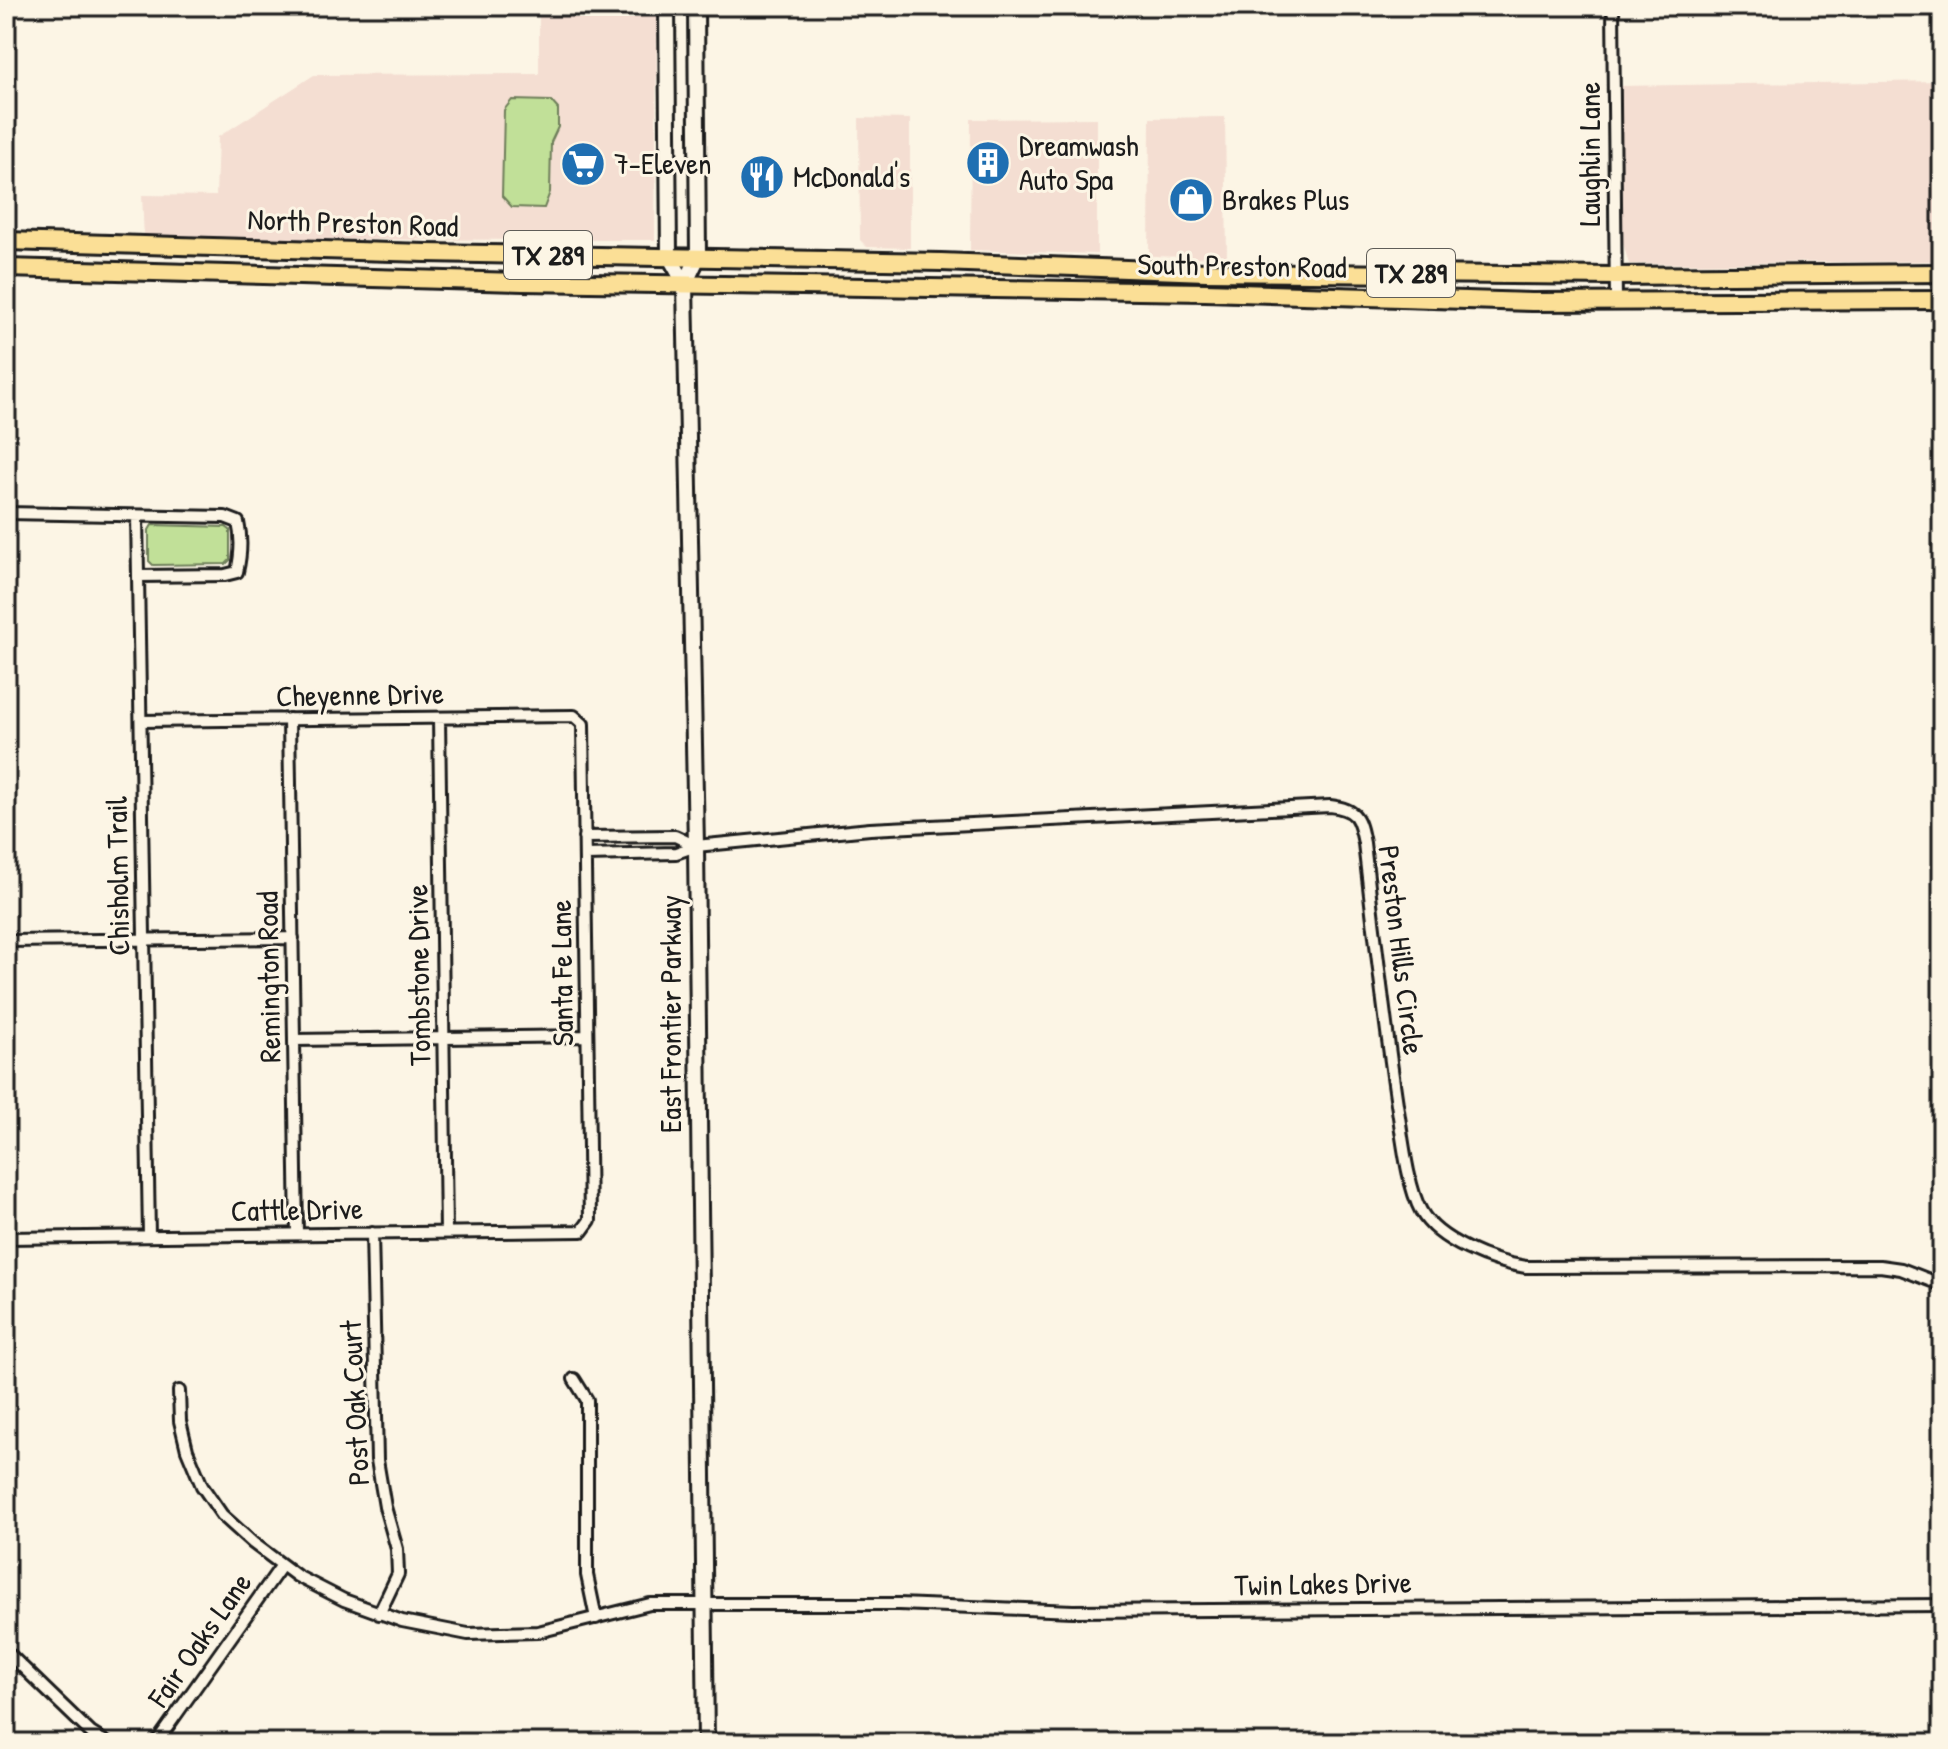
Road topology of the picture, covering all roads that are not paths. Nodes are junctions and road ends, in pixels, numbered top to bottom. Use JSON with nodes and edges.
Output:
{"nodes":[{"id":1,"x":667,"y":6,"type":"edge"},
{"id":2,"x":696,"y":6,"type":"edge"},
{"id":3,"x":1613,"y":6,"type":"edge"},
{"id":4,"x":6,"y":241,"type":"edge"},
{"id":5,"x":336,"y":251,"type":"junction"},
{"id":6,"x":669,"y":256,"type":"junction"},
{"id":7,"x":698,"y":257,"type":"junction"},
{"id":8,"x":6,"y":268,"type":"edge"},
{"id":9,"x":1942,"y":273,"type":"edge"},
{"id":10,"x":1615,"y":276,"type":"junction"},
{"id":11,"x":336,"y":277,"type":"junction"},
{"id":12,"x":685,"y":284,"type":"junction"},
{"id":13,"x":1942,"y":300,"type":"edge"},
{"id":14,"x":1616,"y":302,"type":"junction"},
{"id":15,"x":6,"y":513,"type":"edge"},
{"id":16,"x":137,"y":516,"type":"junction"},
{"id":17,"x":138,"y":576,"type":"junction"},
{"id":18,"x":439,"y":718,"type":"junction"},
{"id":19,"x":289,"y":719,"type":"junction"},
{"id":20,"x":579,"y":719,"type":"joint"},
{"id":21,"x":141,"y":721,"type":"junction"},
{"id":22,"x":584,"y":837,"type":"junction"},
{"id":23,"x":696,"y":846,"type":"junction"},
{"id":24,"x":585,"y":855,"type":"junction"},
{"id":25,"x":293,"y":938,"type":"junction"},
{"id":26,"x":143,"y":940,"type":"junction"},
{"id":27,"x":6,"y":941,"type":"edge"},
{"id":28,"x":587,"y":1036,"type":"junction"},
{"id":29,"x":443,"y":1038,"type":"junction"},
{"id":30,"x":294,"y":1040,"type":"junction"},
{"id":31,"x":587,"y":1226,"type":"joint"},
{"id":32,"x":446,"y":1232,"type":"junction"},
{"id":33,"x":372,"y":1233,"type":"junction"},
{"id":34,"x":297,"y":1234,"type":"junction"},
{"id":35,"x":149,"y":1236,"type":"junction"},
{"id":36,"x":6,"y":1238,"type":"edge"},
{"id":37,"x":1942,"y":1285,"type":"edge"},
{"id":38,"x":574,"y":1379,"type":"dead end"},
{"id":39,"x":179,"y":1391,"type":"dead end"},
{"id":40,"x":282,"y":1565,"type":"junction"},
{"id":41,"x":1942,"y":1605,"type":"edge"},
{"id":42,"x":704,"y":1606,"type":"junction"},
{"id":43,"x":379,"y":1614,"type":"junction"},
{"id":44,"x":596,"y":1618,"type":"junction"},
{"id":45,"x":6,"y":1651,"type":"edge"},
{"id":46,"x":107,"y":1743,"type":"edge"},
{"id":47,"x":156,"y":1743,"type":"edge"},
{"id":48,"x":706,"y":1743,"type":"edge"}],
"edges":[{"from":1,"to":6,"type":"street"},
{"from":2,"to":7,"type":"street"},
{"from":3,"to":10,"type":"street","name":"Laughlin Lane"},
{"from":4,"to":5,"type":"main road","name":"North Preston Road","number":"TX 289"},
{"from":5,"to":6,"type":"main road","name":"North Preston Road","number":"TX 289"},
{"from":5,"to":11,"type":"main road"},
{"from":6,"to":7,"type":"main road","name":"North Preston Road","number":"TX 289"},
{"from":6,"to":12,"type":"street"},
{"from":7,"to":10,"type":"main road","name":"South Preston Road","number":"TX 289"},
{"from":7,"to":12,"type":"street"},
{"from":8,"to":11,"type":"main road","name":"North Preston Road","number":"TX 289"},
{"from":9,"to":10,"type":"main road","name":"South Preston Road","number":"TX 289"},
{"from":10,"to":14,"type":"street","name":"Laughlin Lane"},
{"from":11,"to":12,"type":"main road","name":"North Preston Road","number":"TX 289"},
{"from":12,"to":14,"type":"main road","name":"South Preston Road","number":"TX 289"},
{"from":12,"to":23,"type":"street","name":"East Frontier Parkway"},
{"from":13,"to":14,"type":"main road","name":"South Preston Road","number":"TX 289"},
{"from":15,"to":16,"type":"street"},
{"from":16,"to":17,"type":"street","name":"Chisholm Trail"},
{"from":16,"to":17,"type":"street"},
{"from":17,"to":21,"type":"street","name":"Chisholm Trail"},
{"from":18,"to":19,"type":"street","name":"Cheyenne Drive"},
{"from":18,"to":20,"type":"street","name":"Cheyenne Drive"},
{"from":18,"to":29,"type":"street","name":"Tombstone Drive"},
{"from":19,"to":21,"type":"street","name":"Cheyenne Drive"},
{"from":19,"to":25,"type":"street","name":"Remington Road"},
{"from":20,"to":22,"type":"street","name":"Santa Fe Lane"},
{"from":21,"to":26,"type":"street","name":"Chisholm Trail"},
{"from":22,"to":23,"type":"street"},
{"from":22,"to":24,"type":"street","name":"Santa Fe Lane"},
{"from":23,"to":24,"type":"street"},
{"from":23,"to":37,"type":"street","name":"Preston Hills Circle"},
{"from":23,"to":42,"type":"street","name":"East Frontier Parkway"},
{"from":24,"to":28,"type":"street","name":"Santa Fe Lane"},
{"from":25,"to":26,"type":"street"},
{"from":25,"to":30,"type":"street","name":"Remington Road"},
{"from":26,"to":27,"type":"street"},
{"from":26,"to":35,"type":"street","name":"Chisholm Trail"},
{"from":28,"to":29,"type":"street"},
{"from":28,"to":31,"type":"street","name":"Santa Fe Lane"},
{"from":29,"to":30,"type":"street"},
{"from":29,"to":32,"type":"street","name":"Tombstone Drive"},
{"from":30,"to":34,"type":"street","name":"Remington Road"},
{"from":31,"to":32,"type":"street","name":"Cattle Drive"},
{"from":32,"to":33,"type":"street","name":"Cattle Drive"},
{"from":33,"to":34,"type":"street","name":"Cattle Drive"},
{"from":33,"to":43,"type":"street","name":"Post Oak Court"},
{"from":34,"to":35,"type":"street","name":"Cattle Drive"},
{"from":35,"to":36,"type":"street","name":"Cattle Drive"},
{"from":38,"to":44,"type":"street"},
{"from":39,"to":40,"type":"street","name":"Twin Lakes Drive"},
{"from":40,"to":43,"type":"street","name":"Twin Lakes Drive"},
{"from":40,"to":47,"type":"street","name":"Fair Oaks Lane"},
{"from":41,"to":42,"type":"street","name":"Twin Lakes Drive"},
{"from":42,"to":44,"type":"street","name":"Twin Lakes Drive"},
{"from":42,"to":48,"type":"street","name":"East Frontier Parkway"},
{"from":43,"to":44,"type":"street","name":"Twin Lakes Drive"},
{"from":45,"to":46,"type":"street"}]}
